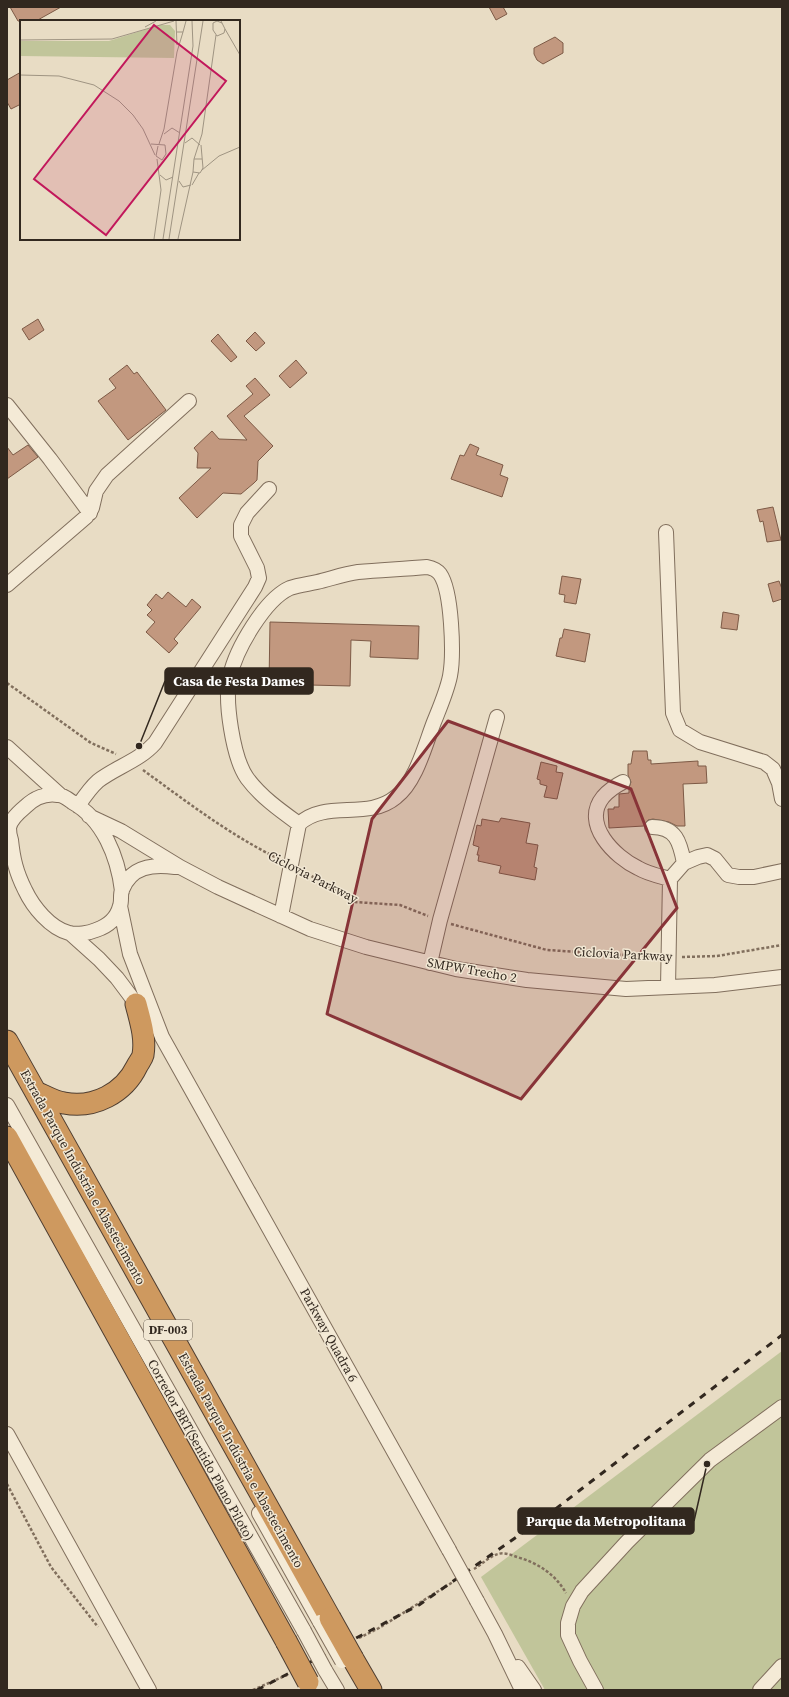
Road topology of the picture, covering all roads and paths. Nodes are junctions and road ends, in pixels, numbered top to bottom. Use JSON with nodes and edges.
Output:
{"nodes":[{"id":1,"x":189,"y":401,"type":"dead end"},
{"id":2,"x":7,"y":405,"type":"edge"},
{"id":3,"x":269,"y":488,"type":"dead end"},
{"id":4,"x":90,"y":513,"type":"junction"},
{"id":5,"x":666,"y":532,"type":"dead end"},
{"id":6,"x":7,"y":584,"type":"edge"},
{"id":7,"x":7,"y":683,"type":"edge"},
{"id":8,"x":497,"y":717,"type":"dead end"},
{"id":9,"x":7,"y":747,"type":"edge"},
{"id":10,"x":132,"y":761,"type":"junction"},
{"id":11,"x":623,"y":782,"type":"dead end"},
{"id":12,"x":60,"y":795,"type":"junction"},
{"id":13,"x":782,"y":799,"type":"edge"},
{"id":14,"x":78,"y":806,"type":"junction"},
{"id":15,"x":90,"y":816,"type":"junction"},
{"id":16,"x":8,"y":822,"type":"edge"},
{"id":17,"x":300,"y":824,"type":"junction"},
{"id":18,"x":652,"y":828,"type":"dead end"},
{"id":19,"x":684,"y":863,"type":"junction"},
{"id":20,"x":291,"y":865,"type":"junction"},
{"id":21,"x":180,"y":867,"type":"junction"},
{"id":22,"x":782,"y":871,"type":"edge"},
{"id":23,"x":670,"y":879,"type":"junction"},
{"id":24,"x":122,"y":891,"type":"junction"},
{"id":25,"x":120,"y":906,"type":"junction"},
{"id":26,"x":281,"y":916,"type":"junction"},
{"id":27,"x":440,"y":920,"type":"junction"},
{"id":28,"x":70,"y":933,"type":"junction"},
{"id":29,"x":782,"y":944,"type":"edge"},
{"id":30,"x":668,"y":957,"type":"junction"},
{"id":31,"x":430,"y":963,"type":"junction"},
{"id":32,"x":782,"y":977,"type":"edge"},
{"id":33,"x":668,"y":987,"type":"junction"},
{"id":34,"x":136,"y":1004,"type":"junction"},
{"id":35,"x":162,"y":1037,"type":"junction"},
{"id":36,"x":7,"y":1041,"type":"edge"},
{"id":37,"x":7,"y":1059,"type":"edge"},
{"id":38,"x":36,"y":1092,"type":"junction"},
{"id":39,"x":7,"y":1105,"type":"edge"},
{"id":40,"x":7,"y":1137,"type":"edge"},
{"id":41,"x":782,"y":1407,"type":"edge"},
{"id":42,"x":7,"y":1434,"type":"edge"},
{"id":43,"x":7,"y":1484,"type":"edge"},
{"id":44,"x":472,"y":1570,"type":"dead end"},
{"id":45,"x":459,"y":1579,"type":"dead end"},
{"id":46,"x":573,"y":1606,"type":"junction"},
{"id":47,"x":325,"y":1620,"type":"junction"},
{"id":48,"x":102,"y":1633,"type":"dead end"},
{"id":49,"x":495,"y":1634,"type":"junction"},
{"id":50,"x":295,"y":1636,"type":"junction"},
{"id":51,"x":359,"y":1638,"type":"dead end"},
{"id":52,"x":348,"y":1660,"type":"junction"},
{"id":53,"x":782,"y":1666,"type":"edge"},
{"id":54,"x":304,"y":1682,"type":"edge"},
{"id":55,"x":149,"y":1690,"type":"edge"},
{"id":56,"x":253,"y":1690,"type":"edge"},
{"id":57,"x":337,"y":1690,"type":"edge"},
{"id":58,"x":360,"y":1690,"type":"edge"},
{"id":59,"x":371,"y":1690,"type":"edge"},
{"id":60,"x":522,"y":1690,"type":"edge"},
{"id":61,"x":534,"y":1690,"type":"edge"},
{"id":62,"x":596,"y":1690,"type":"edge"},
{"id":63,"x":760,"y":1690,"type":"edge"}],
"edges":[{"from":1,"to":4,"type":"street"},
{"from":2,"to":4,"type":"street"},
{"from":3,"to":10,"type":"street"},
{"from":4,"to":6,"type":"street"},
{"from":5,"to":13,"type":"street"},
{"from":7,"to":10,"type":"path","name":"Ciclovia Parkway"},
{"from":8,"to":27,"type":"street"},
{"from":9,"to":12,"type":"street"},
{"from":10,"to":14,"type":"street"},
{"from":10,"to":20,"type":"path","name":"Ciclovia Parkway"},
{"from":11,"to":23,"type":"street"},
{"from":12,"to":14,"type":"street"},
{"from":12,"to":16,"type":"street"},
{"from":14,"to":15,"type":"street"},
{"from":15,"to":21,"type":"street"},
{"from":15,"to":24,"type":"street"},
{"from":16,"to":28,"type":"street"},
{"from":17,"to":17,"type":"street"},
{"from":17,"to":20,"type":"street"},
{"from":18,"to":19,"type":"street"},
{"from":19,"to":22,"type":"street"},
{"from":19,"to":23,"type":"street"},
{"from":20,"to":26,"type":"street"},
{"from":20,"to":27,"type":"path","name":"Ciclovia Parkway"},
{"from":21,"to":24,"type":"street"},
{"from":21,"to":26,"type":"street","name":"SMPW Trecho 2"},
{"from":23,"to":30,"type":"street"},
{"from":24,"to":25,"type":"street"},
{"from":25,"to":28,"type":"street"},
{"from":25,"to":35,"type":"street","name":"Parkway Quadra 6"},
{"from":26,"to":31,"type":"street","name":"SMPW Trecho 2"},
{"from":27,"to":30,"type":"path","name":"Ciclovia Parkway"},
{"from":27,"to":31,"type":"street"},
{"from":28,"to":34,"type":"street","name":"Parkway Quadra 6"},
{"from":29,"to":30,"type":"path","name":"Ciclovia Parkway"},
{"from":30,"to":33,"type":"street"},
{"from":31,"to":33,"type":"street","name":"SMPW Trecho 2"},
{"from":32,"to":33,"type":"street","name":"SMPW Trecho 2"},
{"from":34,"to":35,"type":"street","name":"Parkway Quadra 6"},
{"from":34,"to":38,"type":"highway"},
{"from":35,"to":49,"type":"street","name":"Parkway Quadra 6","bridge":true},
{"from":36,"to":38,"type":"highway","name":"Estrada Parque Indústria e Abastecimento","number":"DF-003"},
{"from":37,"to":47,"type":"street"},
{"from":38,"to":47,"type":"highway","name":"Estrada Parque Indústria e Abastecimento","number":"DF-003"},
{"from":39,"to":50,"type":"street","name":"Corredor BRT(Sentido Plano Piloto)"},
{"from":40,"to":50,"type":"highway"},
{"from":41,"to":46,"type":"street"},
{"from":42,"to":55,"type":"street"},
{"from":43,"to":48,"type":"path"},
{"from":44,"to":46,"type":"path"},
{"from":45,"to":51,"type":"path"},
{"from":46,"to":62,"type":"street"},
{"from":47,"to":52,"type":"highway","name":"Estrada Parque Indústria e Abastecimento","number":"DF-003","bridge":true},
{"from":49,"to":60,"type":"street","name":"Parkway Quadra 6"},
{"from":49,"to":61,"type":"street","name":"Parkway Quadra 6"},
{"from":50,"to":54,"type":"highway","bridge":true},
{"from":50,"to":57,"type":"street","name":"Corredor BRT(Sentido Plano Piloto)","bridge":true},
{"from":52,"to":58,"type":"street"},
{"from":52,"to":59,"type":"highway","name":"Estrada Parque Indústria e Abastecimento","number":"DF-003"},
{"from":53,"to":63,"type":"street"},
{"from":54,"to":56,"type":"path"}]}
